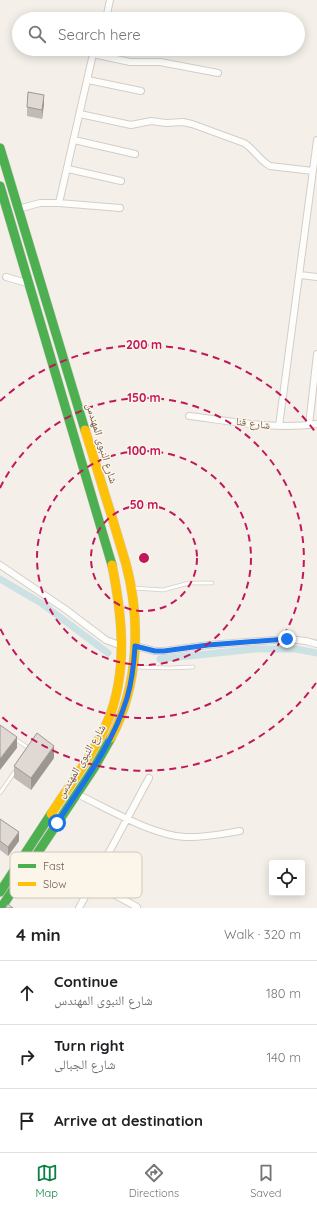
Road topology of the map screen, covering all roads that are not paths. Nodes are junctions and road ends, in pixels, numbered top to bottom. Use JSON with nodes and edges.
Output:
{"nodes":[{"id":1,"x":110,"y":0,"type":"edge"},
{"id":2,"x":107,"y":12,"type":"edge"},
{"id":3,"x":93,"y":56,"type":"edge"},
{"id":4,"x":108,"y":56,"type":"edge"},
{"id":5,"x":218,"y":73,"type":"dead end"},
{"id":6,"x":88,"y":80,"type":"junction"},
{"id":7,"x":140,"y":91,"type":"dead end"},
{"id":8,"x":80,"y":114,"type":"junction"},
{"id":9,"x":74,"y":140,"type":"junction"},
{"id":10,"x":317,"y":140,"type":"edge"},
{"id":11,"x":0,"y":148,"type":"edge"},
{"id":12,"x":135,"y":154,"type":"dead end"},
{"id":13,"x":68,"y":168,"type":"junction"},
{"id":14,"x":313,"y":172,"type":"junction"},
{"id":15,"x":121,"y":181,"type":"dead end"},
{"id":16,"x":0,"y":186,"type":"edge"},
{"id":17,"x":59,"y":203,"type":"junction"},
{"id":18,"x":120,"y":208,"type":"dead end"},
{"id":19,"x":18,"y":209,"type":"junction"},
{"id":20,"x":300,"y":275,"type":"junction"},
{"id":21,"x":317,"y":277,"type":"edge"},
{"id":22,"x":6,"y":278,"type":"dead end"},
{"id":23,"x":30,"y":284,"type":"junction"},
{"id":24,"x":317,"y":354,"type":"edge"},
{"id":25,"x":189,"y":416,"type":"dead end"},
{"id":26,"x":317,"y":424,"type":"edge"},
{"id":27,"x":309,"y":425,"type":"junction"},
{"id":28,"x":279,"y":426,"type":"junction"},
{"id":29,"x":98,"y":470,"type":"junction"},
{"id":30,"x":86,"y":474,"type":"junction"},
{"id":31,"x":103,"y":489,"type":"junction"},
{"id":32,"x":92,"y":493,"type":"junction"},
{"id":33,"x":0,"y":565,"type":"edge"},
{"id":34,"x":212,"y":583,"type":"dead end"},
{"id":35,"x":132,"y":588,"type":"junction"},
{"id":36,"x":317,"y":644,"type":"edge"},
{"id":37,"x":122,"y":646,"type":"junction"},
{"id":38,"x":135,"y":646,"type":"junction"},
{"id":39,"x":133,"y":667,"type":"junction"},
{"id":40,"x":193,"y":667,"type":"dead end"},
{"id":41,"x":12,"y":737,"type":"edge"},
{"id":42,"x":26,"y":756,"type":"edge"},
{"id":43,"x":17,"y":768,"type":"edge"},
{"id":44,"x":149,"y":778,"type":"dead end"},
{"id":45,"x":0,"y":793,"type":"edge"},
{"id":46,"x":76,"y":794,"type":"junction"},
{"id":47,"x":127,"y":818,"type":"junction"},
{"id":48,"x":240,"y":831,"type":"dead end"},
{"id":49,"x":26,"y":852,"type":"edge"},
{"id":50,"x":38,"y":852,"type":"edge"},
{"id":51,"x":109,"y":852,"type":"edge"},
{"id":52,"x":10,"y":877,"type":"edge"},
{"id":53,"x":0,"y":892,"type":"edge"},
{"id":54,"x":10,"y":894,"type":"edge"},
{"id":55,"x":84,"y":898,"type":"edge"},
{"id":56,"x":120,"y":898,"type":"edge"},
{"id":57,"x":137,"y":907,"type":"dead end"},
{"id":58,"x":1,"y":908,"type":"edge"},
{"id":59,"x":78,"y":908,"type":"edge"}],
"edges":[{"from":1,"to":2,"type":"street"},
{"from":3,"to":6,"type":"street"},
{"from":4,"to":5,"type":"street"},
{"from":6,"to":7,"type":"street"},
{"from":6,"to":8,"type":"street"},
{"from":8,"to":9,"type":"street"},
{"from":8,"to":14,"type":"street"},
{"from":9,"to":12,"type":"street"},
{"from":9,"to":13,"type":"street"},
{"from":10,"to":14,"type":"street"},
{"from":11,"to":19,"type":"main road","name":"شارع النبوى المهندس"},
{"from":13,"to":15,"type":"street"},
{"from":13,"to":17,"type":"street"},
{"from":14,"to":20,"type":"street"},
{"from":16,"to":23,"type":"main road","name":"شارع النبوى المهندس"},
{"from":17,"to":18,"type":"street"},
{"from":17,"to":19,"type":"street"},
{"from":19,"to":29,"type":"main road","name":"شارع النبوى المهندس"},
{"from":20,"to":21,"type":"street"},
{"from":20,"to":28,"type":"street"},
{"from":22,"to":23,"type":"street"},
{"from":23,"to":30,"type":"main road","name":"شارع النبوى المهندس"},
{"from":24,"to":27,"type":"street"},
{"from":25,"to":28,"type":"street","name":"شارع قنا"},
{"from":26,"to":27,"type":"street","name":"شارع قنا"},
{"from":27,"to":28,"type":"street","name":"شارع قنا"},
{"from":29,"to":30,"type":"main road"},
{"from":29,"to":31,"type":"main road","name":"شارع النبوى المهندس"},
{"from":30,"to":32,"type":"main road","name":"شارع النبوى المهندس"},
{"from":31,"to":32,"type":"main road"},
{"from":31,"to":35,"type":"main road","name":"شارع النبوى المهندس"},
{"from":32,"to":37,"type":"main road","name":"شارع النبوى المهندس"},
{"from":33,"to":37,"type":"street"},
{"from":34,"to":35,"type":"lane"},
{"from":35,"to":38,"type":"main road","name":"شارع النبوى المهندس"},
{"from":36,"to":38,"type":"street"},
{"from":37,"to":49,"type":"main road","name":"شارع النبوى المهندس"},
{"from":38,"to":39,"type":"main road","name":"شارع النبوى المهندس"},
{"from":39,"to":40,"type":"lane"},
{"from":39,"to":46,"type":"main road","name":"شارع النبوى المهندس"},
{"from":41,"to":42,"type":"lane"},
{"from":43,"to":45,"type":"lane"},
{"from":44,"to":47,"type":"street"},
{"from":46,"to":47,"type":"street"},
{"from":46,"to":50,"type":"main road","name":"شارع النبوى المهندس"},
{"from":47,"to":48,"type":"street"},
{"from":47,"to":51,"type":"street"},
{"from":52,"to":53,"type":"main road","name":"شارع النبوى المهندس"},
{"from":54,"to":58,"type":"main road","name":"شارع النبوى المهندس"},
{"from":55,"to":59,"type":"street"},
{"from":56,"to":57,"type":"street"}]}
